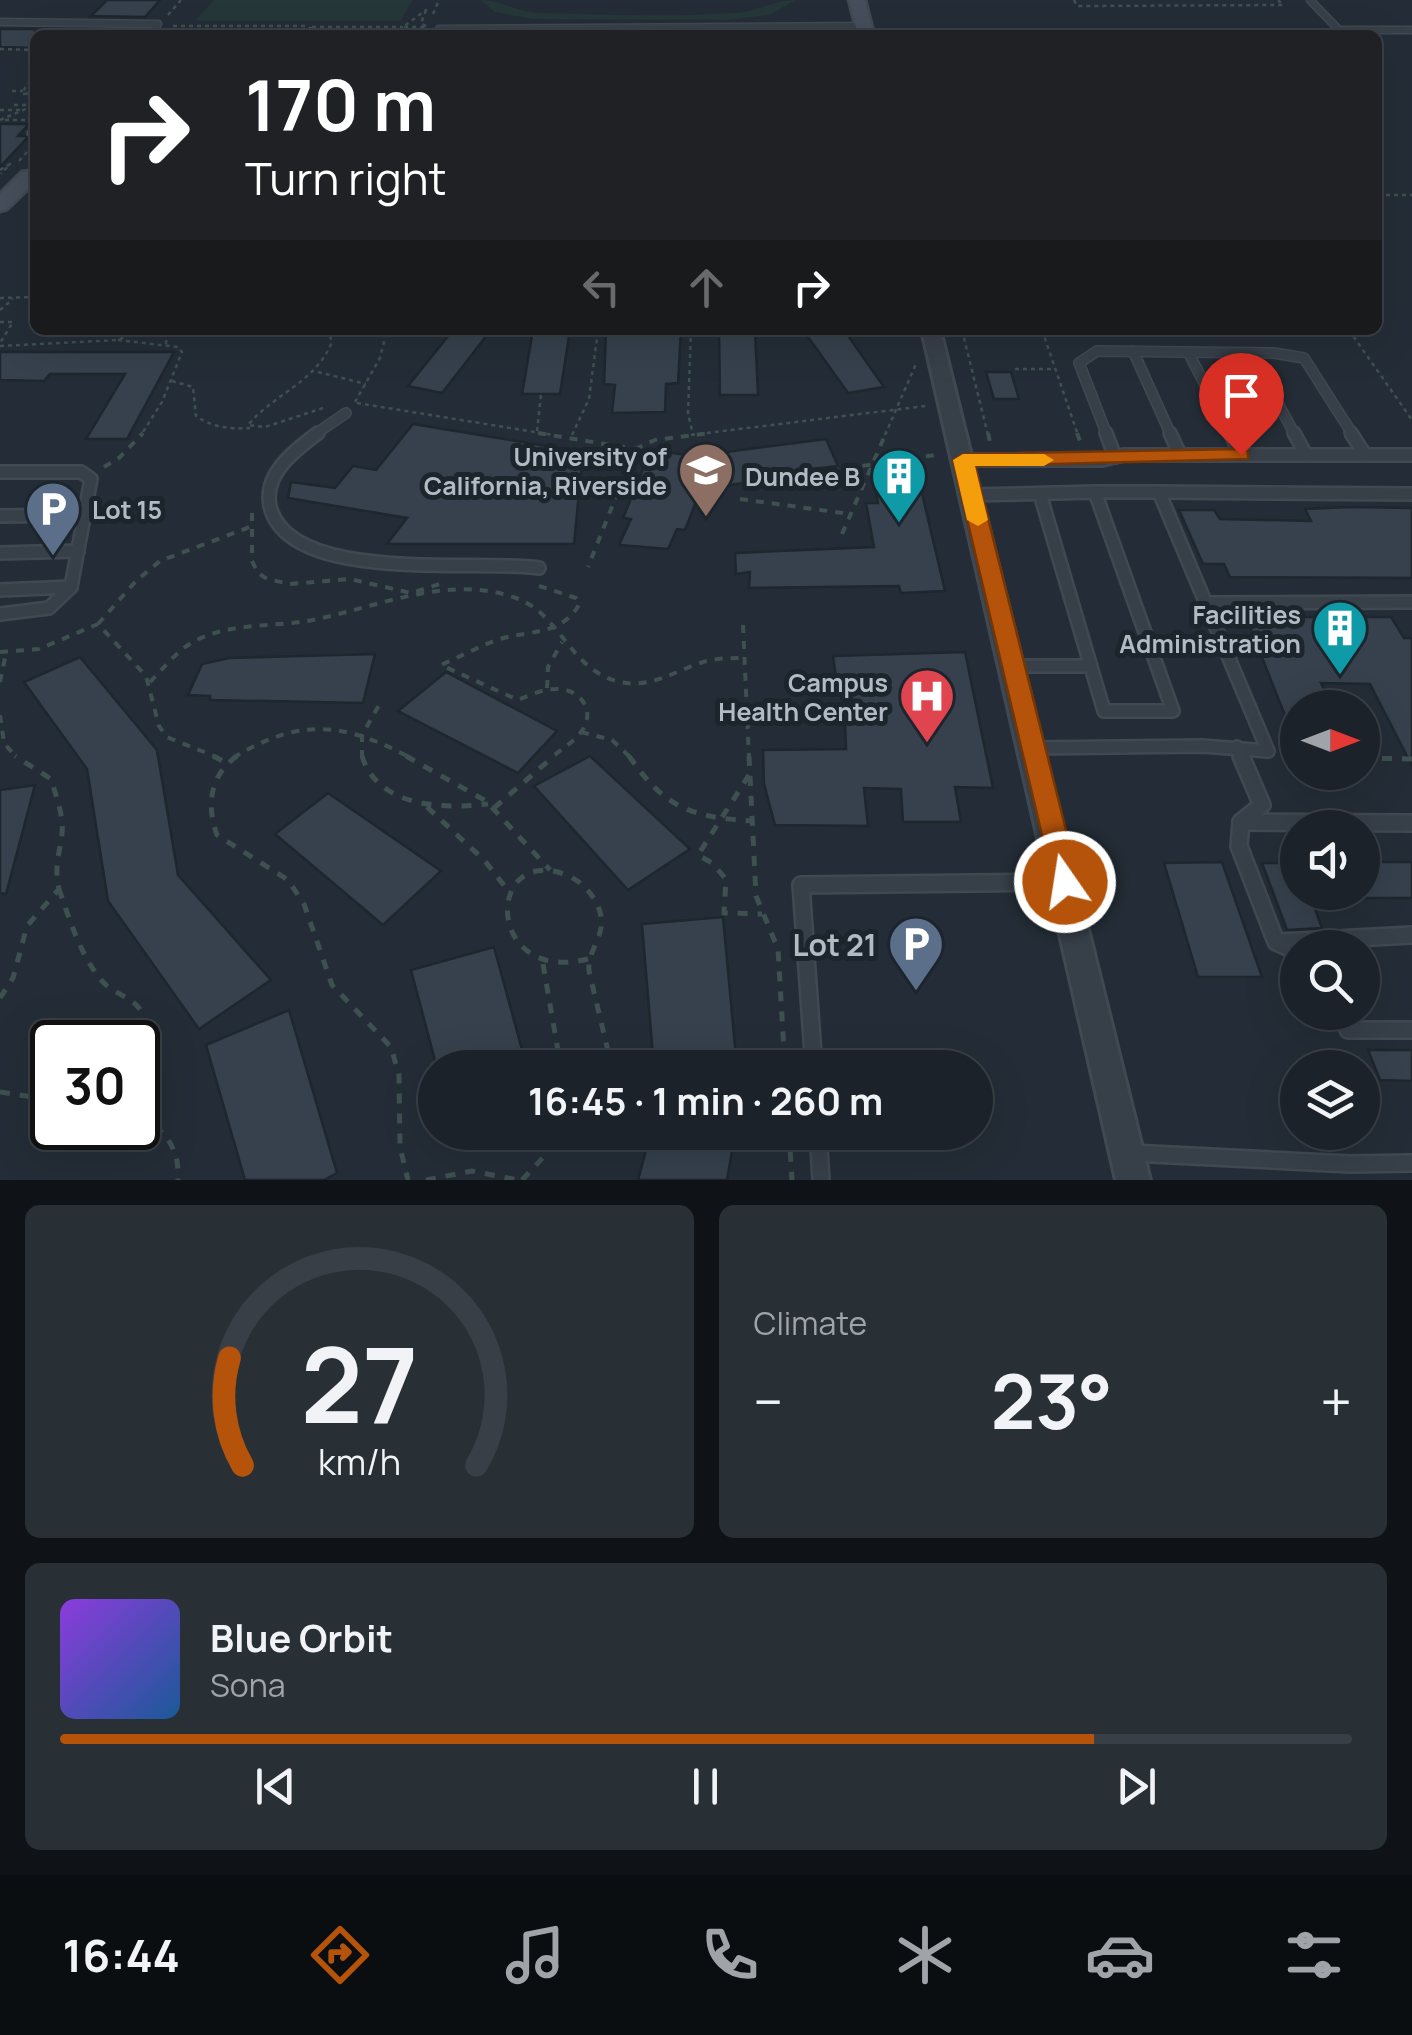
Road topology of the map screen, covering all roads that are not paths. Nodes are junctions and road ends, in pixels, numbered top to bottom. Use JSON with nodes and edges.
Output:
{"nodes":[{"id":1,"x":857,"y":0,"type":"edge"},
{"id":2,"x":1310,"y":0,"type":"edge"},
{"id":3,"x":0,"y":22,"type":"edge"},
{"id":4,"x":440,"y":29,"type":"dead end"},
{"id":5,"x":155,"y":30,"type":"edge"},
{"id":6,"x":865,"y":30,"type":"edge"},
{"id":7,"x":1412,"y":30,"type":"edge"},
{"id":8,"x":30,"y":181,"type":"edge"},
{"id":9,"x":6,"y":199,"type":"edge"},
{"id":10,"x":932,"y":335,"type":"edge"},
{"id":11,"x":1133,"y":352,"type":"junction"},
{"id":12,"x":1188,"y":352,"type":"junction"},
{"id":13,"x":1251,"y":353,"type":"junction"},
{"id":14,"x":346,"y":413,"type":"dead end"},
{"id":15,"x":1180,"y":455,"type":"junction"},
{"id":16,"x":1241,"y":455,"type":"junction"},
{"id":17,"x":1306,"y":455,"type":"junction"},
{"id":18,"x":1365,"y":455,"type":"junction"},
{"id":19,"x":1412,"y":455,"type":"edge"},
{"id":20,"x":1115,"y":457,"type":"junction"},
{"id":21,"x":963,"y":460,"type":"junction"},
{"id":22,"x":0,"y":472,"type":"edge"},
{"id":23,"x":1095,"y":492,"type":"junction"},
{"id":24,"x":1158,"y":492,"type":"junction"},
{"id":25,"x":1040,"y":494,"type":"junction"},
{"id":26,"x":1412,"y":494,"type":"edge"},
{"id":27,"x":972,"y":495,"type":"junction"},
{"id":28,"x":0,"y":516,"type":"edge"},
{"id":29,"x":85,"y":516,"type":"junction"},
{"id":30,"x":78,"y":551,"type":"junction"},
{"id":31,"x":0,"y":553,"type":"edge"},
{"id":32,"x":539,"y":568,"type":"dead end"},
{"id":33,"x":71,"y":587,"type":"junction"},
{"id":34,"x":0,"y":590,"type":"edge"},
{"id":35,"x":1412,"y":602,"type":"edge"},
{"id":36,"x":1204,"y":603,"type":"junction"},
{"id":37,"x":0,"y":614,"type":"edge"},
{"id":38,"x":1012,"y":666,"type":"junction"},
{"id":39,"x":1090,"y":666,"type":"junction"},
{"id":40,"x":1237,"y":746,"type":"junction"},
{"id":41,"x":1032,"y":748,"type":"junction"},
{"id":42,"x":1241,"y":822,"type":"junction"},
{"id":43,"x":1412,"y":823,"type":"edge"},
{"id":44,"x":1065,"y":882,"type":"junction"},
{"id":45,"x":1412,"y":934,"type":"edge"},
{"id":46,"x":1276,"y":942,"type":"junction"},
{"id":47,"x":1280,"y":944,"type":"edge"},
{"id":48,"x":1380,"y":1030,"type":"edge"},
{"id":49,"x":1412,"y":1030,"type":"edge"},
{"id":50,"x":813,"y":1050,"type":"edge"},
{"id":51,"x":820,"y":1150,"type":"edge"},
{"id":52,"x":1127,"y":1152,"type":"junction"},
{"id":53,"x":1412,"y":1163,"type":"edge"},
{"id":54,"x":822,"y":1180,"type":"edge"},
{"id":55,"x":1133,"y":1180,"type":"edge"}],
"edges":[{"from":1,"to":6,"type":"street"},
{"from":2,"to":7,"type":"lane"},
{"from":3,"to":5,"type":"lane"},
{"from":4,"to":6,"type":"lane"},
{"from":8,"to":9,"type":"street"},
{"from":10,"to":21,"type":"street"},
{"from":11,"to":12,"type":"lane"},
{"from":11,"to":15,"type":"lane"},
{"from":11,"to":20,"type":"lane"},
{"from":12,"to":13,"type":"lane"},
{"from":12,"to":16,"type":"lane"},
{"from":13,"to":17,"type":"lane"},
{"from":13,"to":18,"type":"lane"},
{"from":14,"to":32,"type":"lane"},
{"from":15,"to":16,"type":"lane"},
{"from":15,"to":20,"type":"lane"},
{"from":16,"to":17,"type":"lane"},
{"from":17,"to":18,"type":"lane"},
{"from":18,"to":19,"type":"lane"},
{"from":20,"to":21,"type":"lane"},
{"from":21,"to":27,"type":"street"},
{"from":22,"to":29,"type":"lane"},
{"from":23,"to":24,"type":"lane"},
{"from":23,"to":25,"type":"lane"},
{"from":23,"to":39,"type":"lane"},
{"from":24,"to":26,"type":"lane"},
{"from":24,"to":36,"type":"lane"},
{"from":25,"to":27,"type":"lane"},
{"from":25,"to":39,"type":"lane"},
{"from":27,"to":38,"type":"street"},
{"from":28,"to":29,"type":"lane"},
{"from":29,"to":30,"type":"lane"},
{"from":30,"to":31,"type":"lane"},
{"from":30,"to":33,"type":"lane"},
{"from":33,"to":34,"type":"lane"},
{"from":33,"to":37,"type":"lane"},
{"from":35,"to":36,"type":"lane"},
{"from":36,"to":40,"type":"lane"},
{"from":38,"to":39,"type":"lane"},
{"from":38,"to":41,"type":"street"},
{"from":40,"to":41,"type":"lane"},
{"from":40,"to":42,"type":"lane"},
{"from":41,"to":44,"type":"street"},
{"from":42,"to":43,"type":"lane"},
{"from":42,"to":46,"type":"lane"},
{"from":44,"to":50,"type":"lane"},
{"from":44,"to":52,"type":"street"},
{"from":45,"to":46,"type":"lane"},
{"from":46,"to":47,"type":"lane"},
{"from":48,"to":49,"type":"lane"},
{"from":51,"to":54,"type":"lane"},
{"from":52,"to":53,"type":"lane"},
{"from":52,"to":55,"type":"street"}]}
